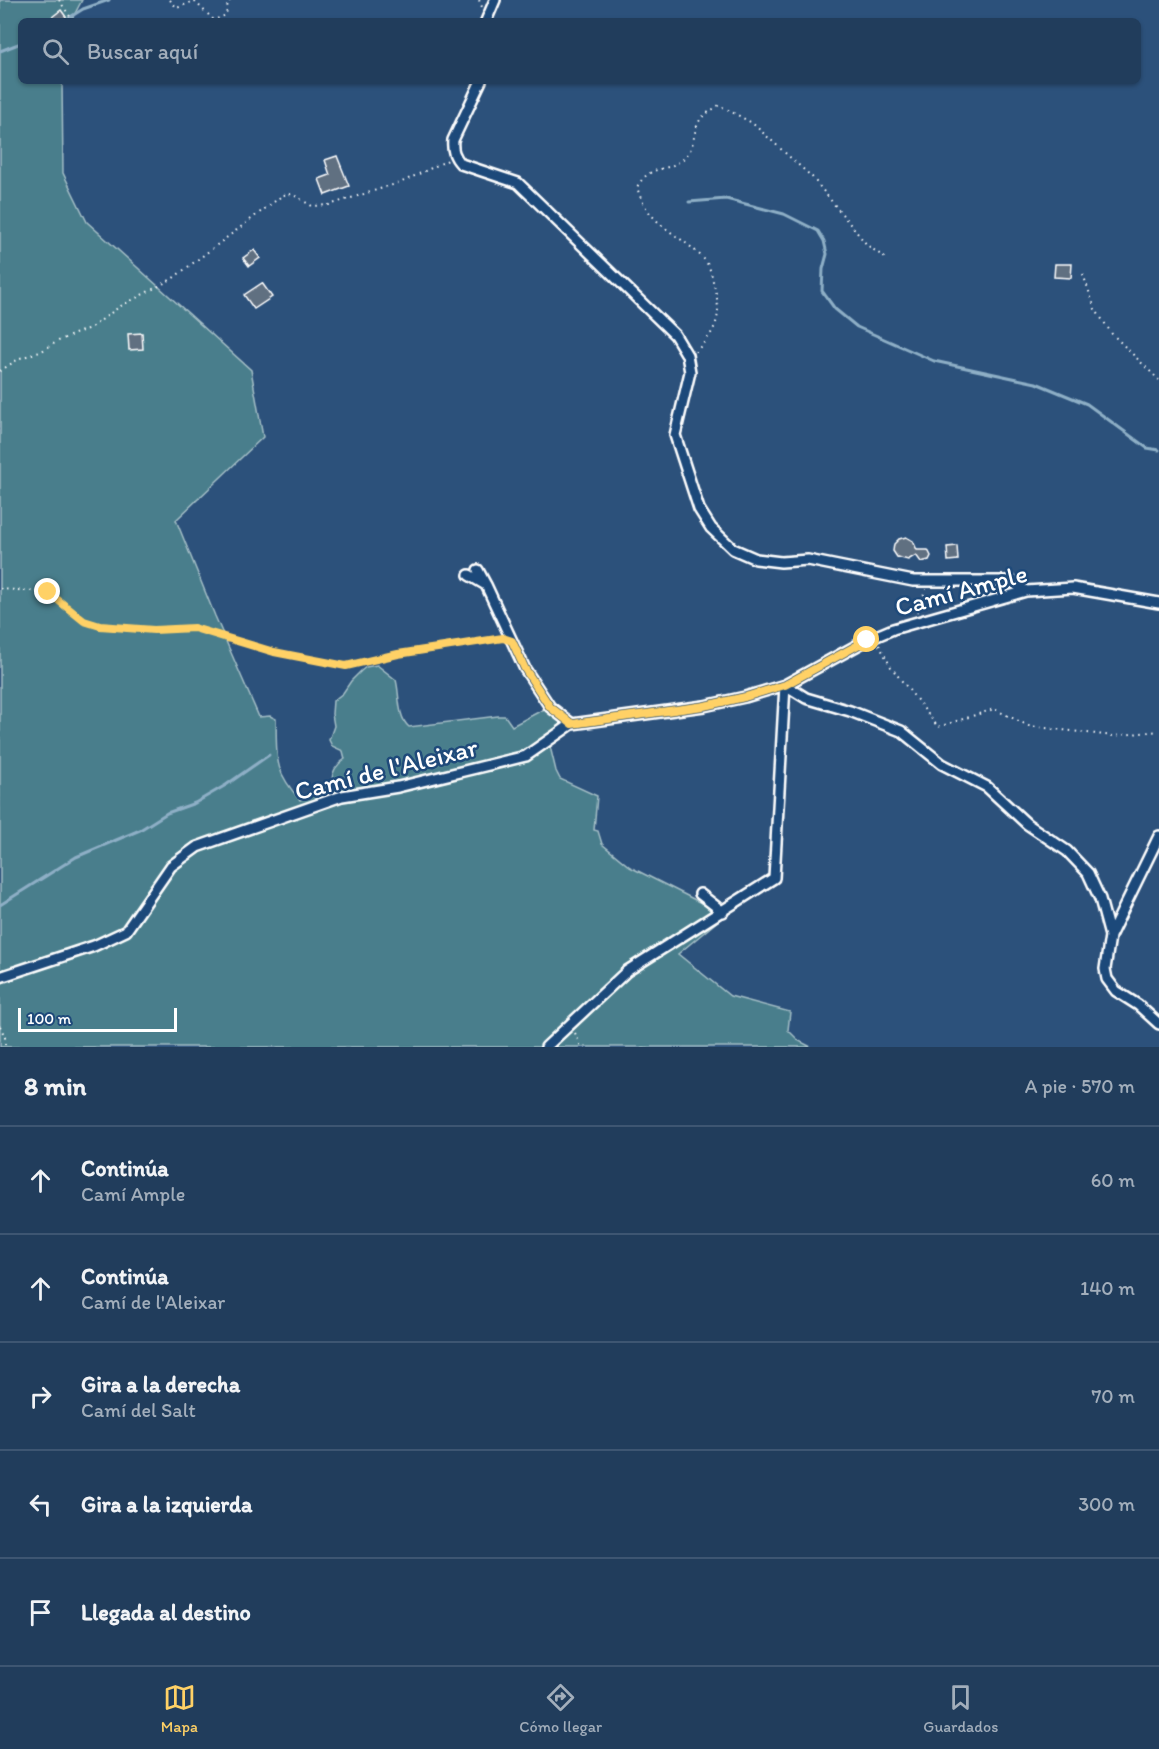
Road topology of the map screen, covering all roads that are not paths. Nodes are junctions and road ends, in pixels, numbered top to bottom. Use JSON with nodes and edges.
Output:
{"nodes":[{"id":1,"x":495,"y":0,"type":"edge"},
{"id":2,"x":487,"y":18,"type":"edge"},
{"id":3,"x":480,"y":84,"type":"edge"},
{"id":4,"x":478,"y":570,"type":"dead end"},
{"id":5,"x":469,"y":575,"type":"dead end"},
{"id":6,"x":486,"y":585,"type":"junction"},
{"id":7,"x":1026,"y":591,"type":"junction"},
{"id":8,"x":1159,"y":603,"type":"edge"},
{"id":9,"x":785,"y":685,"type":"junction"},
{"id":10,"x":572,"y":724,"type":"junction"},
{"id":11,"x":1159,"y":836,"type":"edge"},
{"id":12,"x":700,"y":894,"type":"dead end"},
{"id":13,"x":723,"y":912,"type":"junction"},
{"id":14,"x":1110,"y":936,"type":"junction"},
{"id":15,"x":0,"y":977,"type":"edge"},
{"id":16,"x":1159,"y":1024,"type":"edge"},
{"id":17,"x":546,"y":1047,"type":"edge"}],
"edges":[{"from":1,"to":2,"type":"street"},
{"from":3,"to":7,"type":"street"},
{"from":4,"to":6,"type":"street"},
{"from":5,"to":6,"type":"street"},
{"from":6,"to":10,"type":"street"},
{"from":7,"to":8,"type":"street","name":"Camí Ample"},
{"from":7,"to":9,"type":"street","name":"Camí Ample"},
{"from":9,"to":10,"type":"street","name":"Camí de l'Aleixar"},
{"from":9,"to":13,"type":"street"},
{"from":9,"to":14,"type":"street"},
{"from":10,"to":15,"type":"street","name":"Camí de l'Aleixar"},
{"from":11,"to":14,"type":"street"},
{"from":12,"to":13,"type":"street"},
{"from":13,"to":17,"type":"street"},
{"from":14,"to":16,"type":"street"}]}
